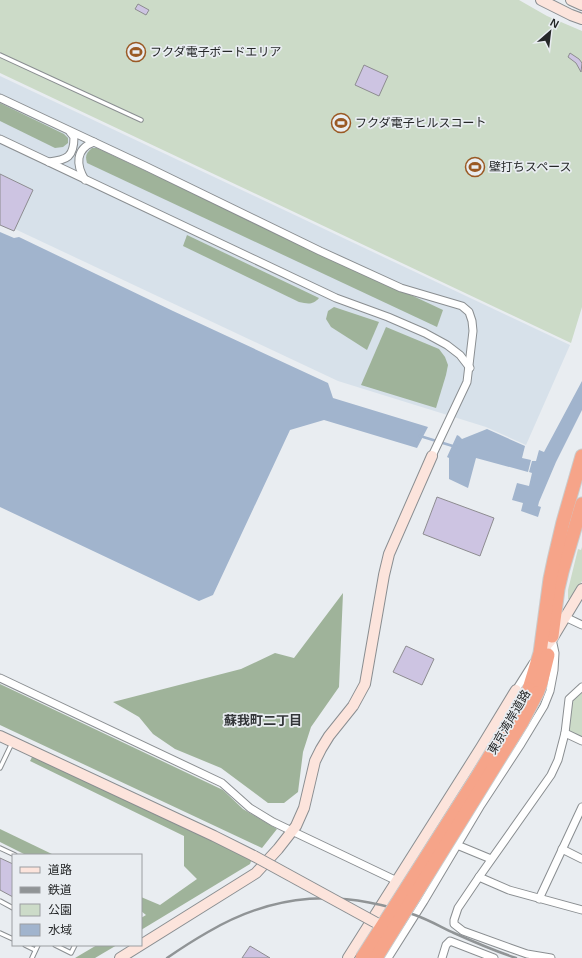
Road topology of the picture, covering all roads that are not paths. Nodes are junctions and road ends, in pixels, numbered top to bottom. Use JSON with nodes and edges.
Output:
{"nodes":[{"id":1,"x":541,"y":0,"type":"edge"},
{"id":2,"x":571,"y":0,"type":"edge"},
{"id":3,"x":582,"y":5,"type":"edge"},
{"id":4,"x":582,"y":19,"type":"edge"},
{"id":5,"x":0,"y":55,"type":"edge"},
{"id":6,"x":0,"y":98,"type":"edge"},
{"id":7,"x":141,"y":120,"type":"dead end"},
{"id":8,"x":68,"y":131,"type":"junction"},
{"id":9,"x":0,"y":139,"type":"edge"},
{"id":10,"x":94,"y":142,"type":"junction"},
{"id":11,"x":48,"y":162,"type":"junction"},
{"id":12,"x":85,"y":180,"type":"junction"},
{"id":13,"x":470,"y":368,"type":"junction"},
{"id":14,"x":432,"y":456,"type":"joint"},
{"id":15,"x":582,"y":456,"type":"edge"},
{"id":16,"x":582,"y":504,"type":"edge"},
{"id":17,"x":577,"y":520,"type":"junction"},
{"id":18,"x":579,"y":536,"type":"dead end"},
{"id":19,"x":582,"y":589,"type":"edge"},
{"id":20,"x":565,"y":617,"type":"junction"},
{"id":21,"x":582,"y":625,"type":"edge"},
{"id":22,"x":552,"y":639,"type":"junction"},
{"id":23,"x":540,"y":653,"type":"junction"},
{"id":24,"x":0,"y":678,"type":"edge"},
{"id":25,"x":582,"y":687,"type":"edge"},
{"id":26,"x":527,"y":691,"type":"junction"},
{"id":27,"x":564,"y":733,"type":"junction"},
{"id":28,"x":0,"y":736,"type":"edge"},
{"id":29,"x":582,"y":741,"type":"edge"},
{"id":30,"x":12,"y":742,"type":"junction"},
{"id":31,"x":0,"y":768,"type":"edge"},
{"id":32,"x":582,"y":807,"type":"edge"},
{"id":33,"x":292,"y":830,"type":"junction"},
{"id":34,"x":457,"y":845,"type":"junction"},
{"id":35,"x":0,"y":848,"type":"edge"},
{"id":36,"x":562,"y":849,"type":"junction"},
{"id":37,"x":13,"y":854,"type":"edge"},
{"id":38,"x":491,"y":859,"type":"junction"},
{"id":39,"x":582,"y":859,"type":"edge"},
{"id":40,"x":479,"y":877,"type":"junction"},
{"id":41,"x":397,"y":881,"type":"junction"},
{"id":42,"x":539,"y":899,"type":"junction"},
{"id":43,"x":0,"y":901,"type":"edge"},
{"id":44,"x":12,"y":907,"type":"edge"},
{"id":45,"x":380,"y":908,"type":"junction"},
{"id":46,"x":582,"y":910,"type":"edge"},
{"id":47,"x":412,"y":920,"type":"junction"},
{"id":48,"x":388,"y":929,"type":"junction"},
{"id":49,"x":0,"y":933,"type":"edge"},
{"id":50,"x":12,"y":939,"type":"edge"},
{"id":51,"x":142,"y":944,"type":"edge"},
{"id":52,"x":27,"y":946,"type":"edge"},
{"id":53,"x":37,"y":946,"type":"edge"},
{"id":54,"x":57,"y":946,"type":"edge"},
{"id":55,"x":74,"y":946,"type":"edge"},
{"id":56,"x":139,"y":946,"type":"edge"},
{"id":57,"x":35,"y":950,"type":"junction"},
{"id":58,"x":32,"y":958,"type":"edge"},
{"id":59,"x":120,"y":958,"type":"edge"},
{"id":60,"x":348,"y":958,"type":"edge"},
{"id":61,"x":362,"y":958,"type":"edge"},
{"id":62,"x":376,"y":958,"type":"edge"},
{"id":63,"x":388,"y":958,"type":"edge"},
{"id":64,"x":442,"y":958,"type":"edge"},
{"id":65,"x":494,"y":958,"type":"edge"},
{"id":66,"x":551,"y":958,"type":"edge"}],
"edges":[{"from":1,"to":4,"type":"street"},
{"from":2,"to":3,"type":"street"},
{"from":5,"to":7,"type":"lane"},
{"from":6,"to":8,"type":"street"},
{"from":8,"to":10,"type":"street"},
{"from":8,"to":11,"type":"street"},
{"from":9,"to":11,"type":"street"},
{"from":10,"to":12,"type":"street"},
{"from":10,"to":13,"type":"street"},
{"from":11,"to":12,"type":"street"},
{"from":12,"to":13,"type":"street"},
{"from":13,"to":14,"type":"street"},
{"from":14,"to":33,"type":"street"},
{"from":15,"to":23,"type":"highway","name":"東京湾岸道路"},
{"from":16,"to":17,"type":"highway","name":"東京湾岸道路"},
{"from":17,"to":18,"type":"street"},
{"from":17,"to":22,"type":"highway","name":"東京湾岸道路"},
{"from":19,"to":20,"type":"street"},
{"from":20,"to":21,"type":"street"},
{"from":20,"to":22,"type":"street"},
{"from":22,"to":23,"type":"street"},
{"from":22,"to":26,"type":"highway","name":"東京湾岸道路"},
{"from":22,"to":34,"type":"street"},
{"from":23,"to":26,"type":"highway","name":"東京湾岸道路"},
{"from":24,"to":33,"type":"street"},
{"from":25,"to":27,"type":"street"},
{"from":26,"to":41,"type":"street"},
{"from":26,"to":48,"type":"highway","name":"東京湾岸道路","bridge":true},
{"from":27,"to":29,"type":"street"},
{"from":27,"to":38,"type":"street"},
{"from":28,"to":30,"type":"street"},
{"from":30,"to":31,"type":"lane"},
{"from":30,"to":48,"type":"street","bridge":true},
{"from":32,"to":36,"type":"street"},
{"from":33,"to":41,"type":"street"},
{"from":33,"to":51,"type":"street"},
{"from":34,"to":38,"type":"street"},
{"from":34,"to":47,"type":"street"},
{"from":35,"to":37,"type":"lane"},
{"from":36,"to":39,"type":"street"},
{"from":36,"to":42,"type":"street"},
{"from":38,"to":40,"type":"street"},
{"from":40,"to":42,"type":"street"},
{"from":40,"to":66,"type":"street"},
{"from":41,"to":45,"type":"street"},
{"from":42,"to":46,"type":"street"},
{"from":43,"to":44,"type":"lane"},
{"from":45,"to":47,"type":"street"},
{"from":45,"to":60,"type":"street"},
{"from":47,"to":63,"type":"street"},
{"from":48,"to":61,"type":"highway","name":"東京湾岸道路","bridge":true},
{"from":48,"to":62,"type":"highway","name":"東京湾岸道路","bridge":true},
{"from":49,"to":50,"type":"lane"},
{"from":52,"to":57,"type":"lane"},
{"from":53,"to":57,"type":"lane"},
{"from":54,"to":55,"type":"lane"},
{"from":56,"to":59,"type":"street"},
{"from":57,"to":58,"type":"lane"},
{"from":64,"to":65,"type":"street"}]}
